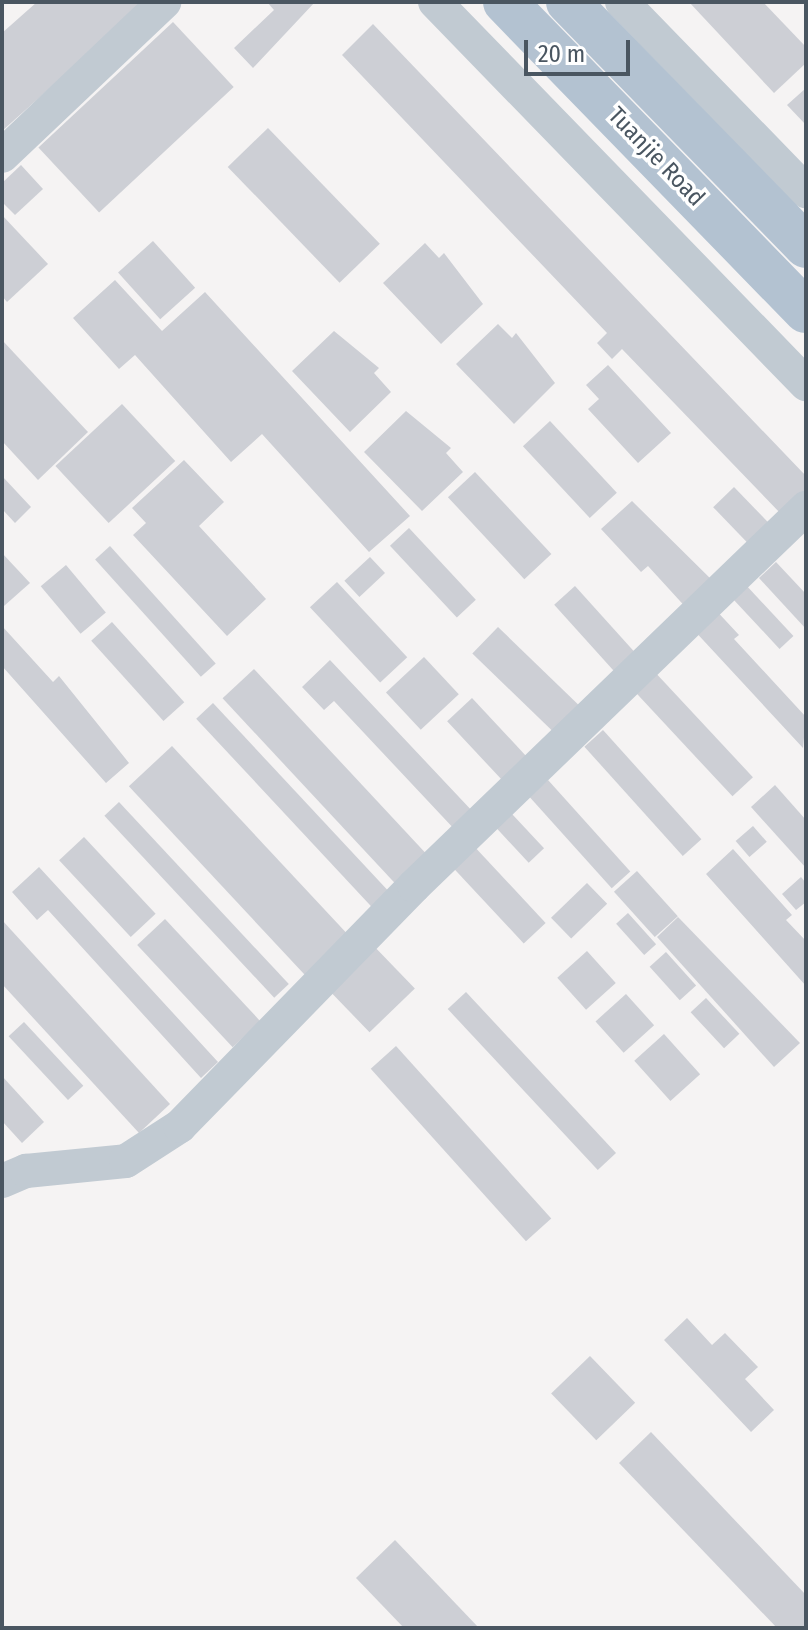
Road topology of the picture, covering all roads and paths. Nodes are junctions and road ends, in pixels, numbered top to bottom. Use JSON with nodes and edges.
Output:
{"nodes":[{"id":1,"x":164,"y":2,"type":"edge"},
{"id":2,"x":435,"y":2,"type":"edge"},
{"id":3,"x":505,"y":2,"type":"edge"},
{"id":4,"x":568,"y":2,"type":"edge"},
{"id":5,"x":622,"y":2,"type":"edge"},
{"id":6,"x":2,"y":156,"type":"edge"},
{"id":7,"x":806,"y":191,"type":"edge"},
{"id":8,"x":806,"y":246,"type":"edge"},
{"id":9,"x":806,"y":311,"type":"edge"},
{"id":10,"x":806,"y":384,"type":"edge"},
{"id":11,"x":806,"y":508,"type":"edge"},
{"id":12,"x":2,"y":1181,"type":"edge"}],
"edges":[{"from":1,"to":6,"type":"street"},
{"from":2,"to":10,"type":"street"},
{"from":3,"to":9,"type":"main road","name":"Tuanjie Road"},
{"from":4,"to":8,"type":"main road","name":"Tuanjie Road"},
{"from":5,"to":7,"type":"street"},
{"from":11,"to":12,"type":"street"}]}
